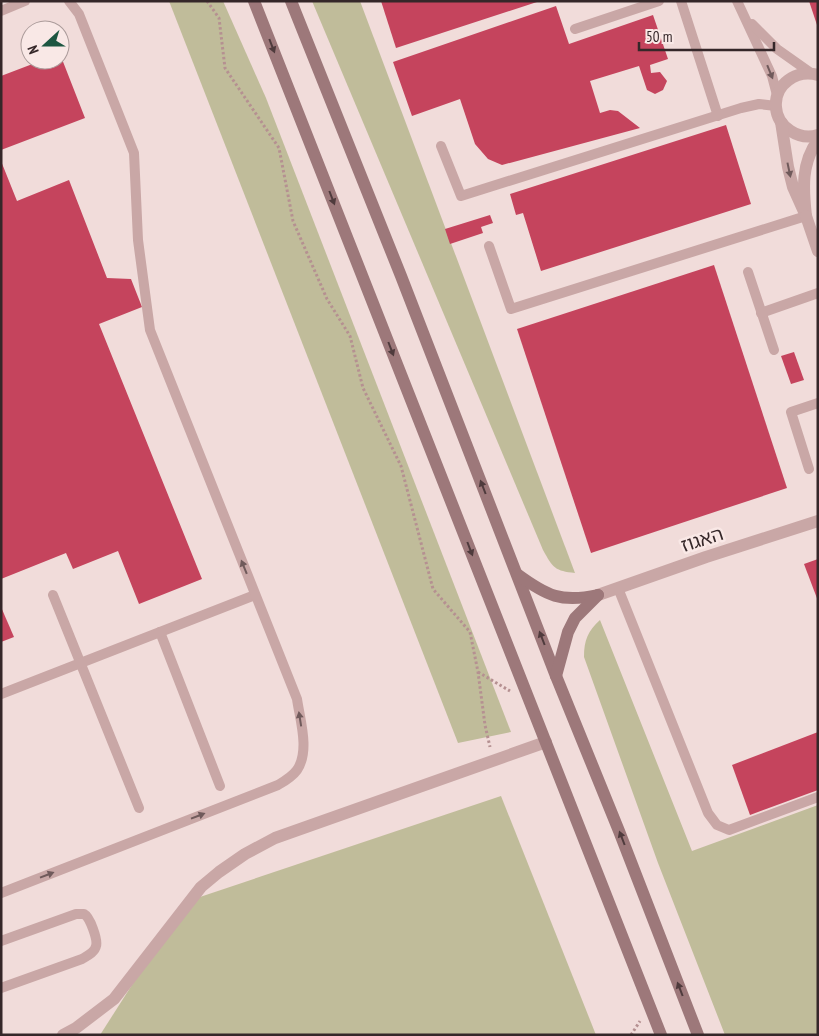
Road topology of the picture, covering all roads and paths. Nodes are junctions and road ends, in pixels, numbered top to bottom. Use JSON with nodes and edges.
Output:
{"nodes":[{"id":1,"x":25,"y":1,"type":"edge"},
{"id":2,"x":69,"y":1,"type":"edge"},
{"id":3,"x":207,"y":1,"type":"edge"},
{"id":4,"x":254,"y":1,"type":"edge"},
{"id":5,"x":291,"y":1,"type":"edge"},
{"id":6,"x":659,"y":1,"type":"edge"},
{"id":7,"x":682,"y":1,"type":"edge"},
{"id":8,"x":737,"y":1,"type":"edge"},
{"id":9,"x":1,"y":10,"type":"edge"},
{"id":10,"x":746,"y":18,"type":"junction"},
{"id":11,"x":575,"y":29,"type":"dead end"},
{"id":12,"x":815,"y":74,"type":"edge"},
{"id":13,"x":776,"y":101,"type":"junction"},
{"id":14,"x":718,"y":116,"type":"junction"},
{"id":15,"x":781,"y":122,"type":"junction"},
{"id":16,"x":818,"y":135,"type":"edge"},
{"id":17,"x":818,"y":140,"type":"edge"},
{"id":18,"x":442,"y":146,"type":"dead end"},
{"id":19,"x":806,"y":216,"type":"junction"},
{"id":20,"x":489,"y":246,"type":"dead end"},
{"id":21,"x":818,"y":251,"type":"edge"},
{"id":22,"x":748,"y":272,"type":"dead end"},
{"id":23,"x":818,"y":293,"type":"edge"},
{"id":24,"x":761,"y":313,"type":"junction"},
{"id":25,"x":774,"y":350,"type":"dead end"},
{"id":26,"x":818,"y":403,"type":"edge"},
{"id":27,"x":809,"y":469,"type":"dead end"},
{"id":28,"x":818,"y":521,"type":"edge"},
{"id":29,"x":517,"y":574,"type":"junction"},
{"id":30,"x":618,"y":588,"type":"junction"},
{"id":31,"x":53,"y":595,"type":"dead end"},
{"id":32,"x":255,"y":595,"type":"junction"},
{"id":33,"x":598,"y":595,"type":"junction"},
{"id":34,"x":160,"y":632,"type":"junction"},
{"id":35,"x":81,"y":663,"type":"junction"},
{"id":36,"x":478,"y":672,"type":"junction"},
{"id":37,"x":556,"y":676,"type":"junction"},
{"id":38,"x":1,"y":694,"type":"edge"},
{"id":39,"x":530,"y":703,"type":"junction"},
{"id":40,"x":546,"y":742,"type":"junction"},
{"id":41,"x":494,"y":761,"type":"junction"},
{"id":42,"x":220,"y":786,"type":"dead end"},
{"id":43,"x":818,"y":797,"type":"edge"},
{"id":44,"x":139,"y":808,"type":"dead end"},
{"id":45,"x":1,"y":893,"type":"edge"},
{"id":46,"x":1,"y":941,"type":"edge"},
{"id":47,"x":1,"y":988,"type":"edge"},
{"id":48,"x":63,"y":1035,"type":"edge"},
{"id":49,"x":661,"y":1035,"type":"edge"},
{"id":50,"x":698,"y":1035,"type":"edge"}],
"edges":[{"from":1,"to":9,"type":"lane"},
{"from":32,"to":2,"type":"lane","one_way":true},
{"from":3,"to":36,"type":"path"},
{"from":4,"to":39,"type":"street","one_way":true},
{"from":29,"to":5,"type":"street","one_way":true},
{"from":6,"to":11,"type":"lane"},
{"from":7,"to":14,"type":"lane"},
{"from":8,"to":10,"type":"lane"},
{"from":10,"to":12,"type":"lane"},
{"from":10,"to":13,"type":"lane","one_way":true},
{"from":12,"to":13,"type":"street"},
{"from":13,"to":14,"type":"lane"},
{"from":13,"to":15,"type":"street"},
{"from":14,"to":18,"type":"lane"},
{"from":15,"to":16,"type":"street"},
{"from":15,"to":19,"type":"street","one_way":true},
{"from":17,"to":19,"type":"street"},
{"from":19,"to":20,"type":"lane"},
{"from":19,"to":21,"type":"street"},
{"from":22,"to":24,"type":"lane"},
{"from":23,"to":24,"type":"lane"},
{"from":24,"to":25,"type":"lane"},
{"from":26,"to":27,"type":"lane"},
{"from":28,"to":30,"type":"street","name":"האגוז"},
{"from":29,"to":33,"type":"street"},
{"from":37,"to":29,"type":"street","one_way":true},
{"from":30,"to":33,"type":"street","name":"האגוז"},
{"from":30,"to":43,"type":"lane"},
{"from":31,"to":35,"type":"lane"},
{"from":32,"to":34,"type":"lane"},
{"from":45,"to":32,"type":"lane","one_way":true},
{"from":33,"to":37,"type":"street"},
{"from":34,"to":35,"type":"lane"},
{"from":34,"to":42,"type":"lane"},
{"from":35,"to":38,"type":"lane"},
{"from":35,"to":44,"type":"lane"},
{"from":36,"to":39,"type":"path"},
{"from":36,"to":41,"type":"path"},
{"from":50,"to":37,"type":"street","one_way":true},
{"from":39,"to":40,"type":"street"},
{"from":40,"to":41,"type":"street"},
{"from":40,"to":49,"type":"street"},
{"from":41,"to":48,"type":"street"},
{"from":46,"to":47,"type":"lane"}]}
